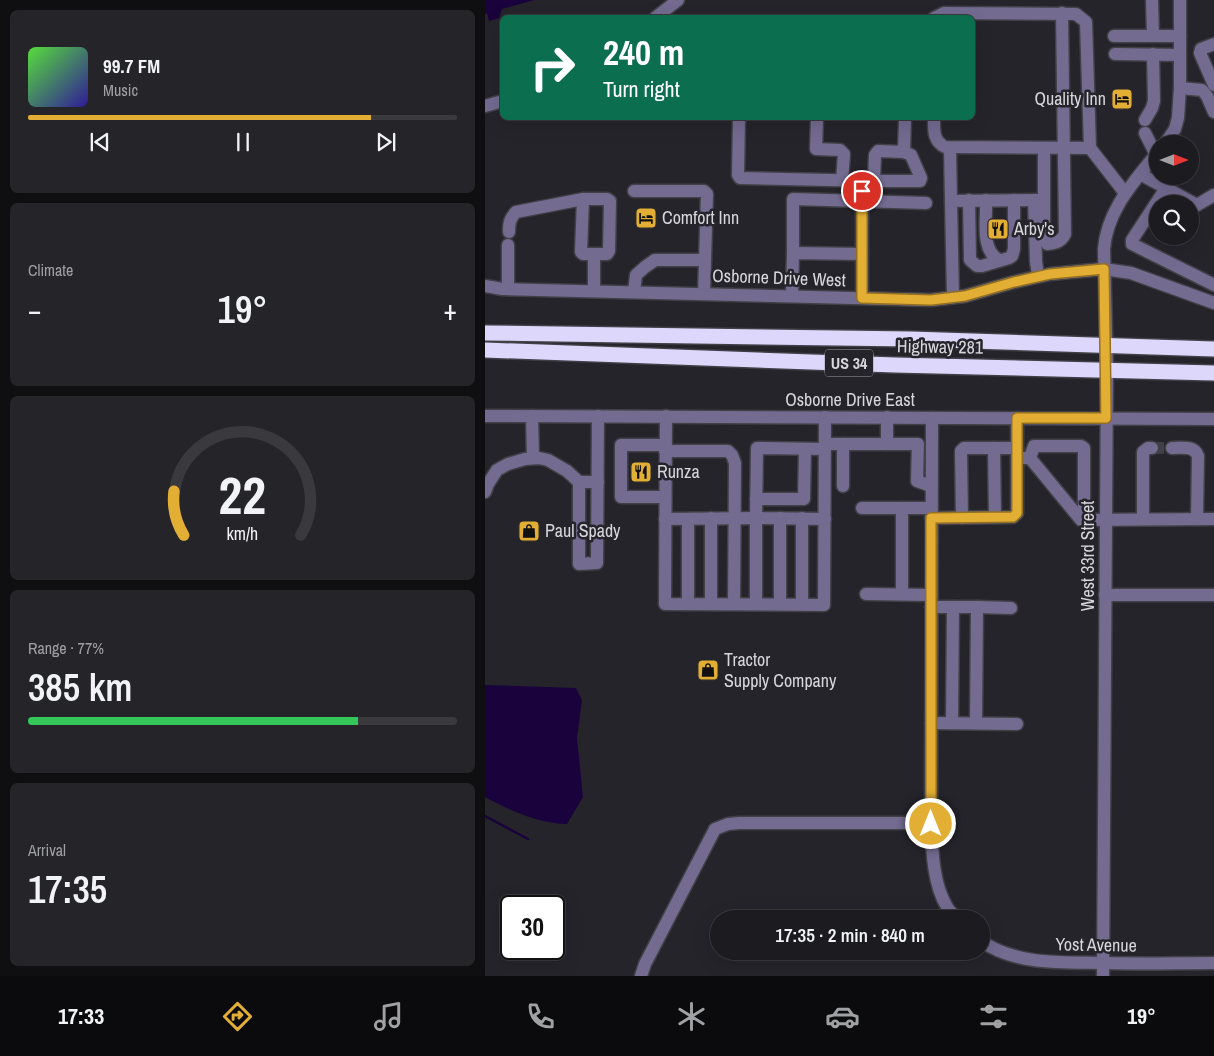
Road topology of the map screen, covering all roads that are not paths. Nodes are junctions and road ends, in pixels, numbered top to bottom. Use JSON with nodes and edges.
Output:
{"nodes":[{"id":1,"x":678,"y":0,"type":"edge"},
{"id":2,"x":1152,"y":0,"type":"edge"},
{"id":3,"x":1180,"y":0,"type":"edge"},
{"id":4,"x":1062,"y":13,"type":"junction"},
{"id":5,"x":659,"y":15,"type":"edge"},
{"id":6,"x":940,"y":15,"type":"edge"},
{"id":7,"x":1153,"y":35,"type":"junction"},
{"id":8,"x":1115,"y":36,"type":"dead end"},
{"id":9,"x":1180,"y":36,"type":"junction"},
{"id":10,"x":1214,"y":44,"type":"edge"},
{"id":11,"x":1115,"y":54,"type":"dead end"},
{"id":12,"x":1153,"y":54,"type":"junction"},
{"id":13,"x":1180,"y":54,"type":"junction"},
{"id":14,"x":1214,"y":84,"type":"edge"},
{"id":15,"x":1180,"y":88,"type":"junction"},
{"id":16,"x":1210,"y":94,"type":"edge"},
{"id":17,"x":500,"y":102,"type":"edge"},
{"id":18,"x":485,"y":106,"type":"edge"},
{"id":19,"x":1214,"y":112,"type":"edge"},
{"id":20,"x":739,"y":120,"type":"edge"},
{"id":21,"x":817,"y":120,"type":"edge"},
{"id":22,"x":905,"y":120,"type":"edge"},
{"id":23,"x":934,"y":120,"type":"edge"},
{"id":24,"x":1149,"y":135,"type":"edge"},
{"id":25,"x":1171,"y":135,"type":"edge"},
{"id":26,"x":950,"y":148,"type":"junction"},
{"id":27,"x":1044,"y":148,"type":"junction"},
{"id":28,"x":1064,"y":148,"type":"junction"},
{"id":29,"x":1090,"y":148,"type":"junction"},
{"id":30,"x":905,"y":152,"type":"junction"},
{"id":31,"x":1149,"y":163,"type":"edge"},
{"id":32,"x":1140,"y":174,"type":"junction"},
{"id":33,"x":842,"y":180,"type":"junction"},
{"id":34,"x":868,"y":181,"type":"junction"},
{"id":35,"x":1166,"y":188,"type":"junction"},
{"id":36,"x":634,"y":191,"type":"dead end"},
{"id":37,"x":1125,"y":193,"type":"junction"},
{"id":38,"x":1214,"y":195,"type":"edge"},
{"id":39,"x":583,"y":199,"type":"junction"},
{"id":40,"x":951,"y":200,"type":"junction"},
{"id":41,"x":969,"y":200,"type":"junction"},
{"id":42,"x":986,"y":200,"type":"junction"},
{"id":43,"x":1014,"y":200,"type":"junction"},
{"id":44,"x":1038,"y":200,"type":"junction"},
{"id":45,"x":861,"y":201,"type":"junction"},
{"id":46,"x":926,"y":203,"type":"dead end"},
{"id":47,"x":793,"y":253,"type":"junction"},
{"id":48,"x":594,"y":254,"type":"junction"},
{"id":49,"x":862,"y":254,"type":"junction"},
{"id":50,"x":705,"y":260,"type":"junction"},
{"id":51,"x":999,"y":260,"type":"junction"},
{"id":52,"x":1104,"y":269,"type":"junction"},
{"id":53,"x":1038,"y":276,"type":"junction"},
{"id":54,"x":1214,"y":285,"type":"edge"},
{"id":55,"x":485,"y":286,"type":"edge"},
{"id":56,"x":508,"y":290,"type":"junction"},
{"id":57,"x":594,"y":291,"type":"junction"},
{"id":58,"x":634,"y":292,"type":"junction"},
{"id":59,"x":704,"y":294,"type":"junction"},
{"id":60,"x":792,"y":296,"type":"junction"},
{"id":61,"x":953,"y":297,"type":"junction"},
{"id":62,"x":862,"y":298,"type":"junction"},
{"id":63,"x":1214,"y":302,"type":"edge"},
{"id":64,"x":485,"y":333,"type":"edge"},
{"id":65,"x":1106,"y":346,"type":"junction"},
{"id":66,"x":1214,"y":349,"type":"edge"},
{"id":67,"x":485,"y":350,"type":"edge"},
{"id":68,"x":1107,"y":370,"type":"junction"},
{"id":69,"x":1214,"y":373,"type":"edge"},
{"id":70,"x":485,"y":416,"type":"edge"},
{"id":71,"x":532,"y":416,"type":"junction"},
{"id":72,"x":598,"y":416,"type":"junction"},
{"id":73,"x":665,"y":416,"type":"junction"},
{"id":74,"x":825,"y":417,"type":"junction"},
{"id":75,"x":887,"y":417,"type":"junction"},
{"id":76,"x":932,"y":418,"type":"junction"},
{"id":77,"x":1017,"y":418,"type":"junction"},
{"id":78,"x":1106,"y":418,"type":"junction"},
{"id":79,"x":1214,"y":419,"type":"edge"},
{"id":80,"x":843,"y":444,"type":"junction"},
{"id":81,"x":887,"y":444,"type":"junction"},
{"id":82,"x":825,"y":447,"type":"junction"},
{"id":83,"x":665,"y":448,"type":"junction"},
{"id":84,"x":994,"y":448,"type":"junction"},
{"id":85,"x":1152,"y":448,"type":"dead end"},
{"id":86,"x":1172,"y":448,"type":"tunnel mouth"},
{"id":87,"x":805,"y":449,"type":"junction"},
{"id":88,"x":1021,"y":454,"type":"junction"},
{"id":89,"x":533,"y":458,"type":"junction"},
{"id":90,"x":579,"y":482,"type":"junction"},
{"id":91,"x":598,"y":482,"type":"junction"},
{"id":92,"x":843,"y":486,"type":"dead end"},
{"id":93,"x":931,"y":486,"type":"junction"},
{"id":94,"x":485,"y":492,"type":"edge"},
{"id":95,"x":665,"y":497,"type":"junction"},
{"id":96,"x":756,"y":498,"type":"junction"},
{"id":97,"x":862,"y":508,"type":"dead end"},
{"id":98,"x":902,"y":508,"type":"junction"},
{"id":99,"x":931,"y":513,"type":"junction"},
{"id":100,"x":995,"y":517,"type":"junction"},
{"id":101,"x":688,"y":518,"type":"junction"},
{"id":102,"x":711,"y":518,"type":"junction"},
{"id":103,"x":734,"y":518,"type":"junction"},
{"id":104,"x":756,"y":518,"type":"junction"},
{"id":105,"x":779,"y":518,"type":"junction"},
{"id":106,"x":803,"y":518,"type":"junction"},
{"id":107,"x":825,"y":518,"type":"junction"},
{"id":108,"x":961,"y":518,"type":"junction"},
{"id":109,"x":665,"y":519,"type":"junction"},
{"id":110,"x":1197,"y":519,"type":"junction"},
{"id":111,"x":1214,"y":519,"type":"edge"},
{"id":112,"x":1084,"y":520,"type":"junction"},
{"id":113,"x":1105,"y":520,"type":"junction"},
{"id":114,"x":1143,"y":520,"type":"junction"},
{"id":115,"x":865,"y":594,"type":"dead end"},
{"id":116,"x":902,"y":594,"type":"junction"},
{"id":117,"x":1105,"y":595,"type":"junction"},
{"id":118,"x":1214,"y":596,"type":"edge"},
{"id":119,"x":931,"y":601,"type":"junction"},
{"id":120,"x":688,"y":604,"type":"junction"},
{"id":121,"x":711,"y":604,"type":"junction"},
{"id":122,"x":734,"y":604,"type":"junction"},
{"id":123,"x":756,"y":604,"type":"junction"},
{"id":124,"x":780,"y":604,"type":"junction"},
{"id":125,"x":802,"y":604,"type":"junction"},
{"id":126,"x":953,"y":607,"type":"junction"},
{"id":127,"x":977,"y":607,"type":"junction"},
{"id":128,"x":1011,"y":608,"type":"dead end"},
{"id":129,"x":931,"y":723,"type":"junction"},
{"id":130,"x":952,"y":723,"type":"junction"},
{"id":131,"x":976,"y":724,"type":"junction"},
{"id":132,"x":1017,"y":724,"type":"dead end"},
{"id":133,"x":931,"y":824,"type":"junction"},
{"id":134,"x":950,"y":910,"type":"edge"},
{"id":135,"x":990,"y":946,"type":"edge"},
{"id":136,"x":1214,"y":964,"type":"edge"},
{"id":137,"x":1103,"y":969,"type":"edge"},
{"id":138,"x":641,"y":976,"type":"edge"}],
"edges":[{"from":1,"to":5,"type":"street"},
{"from":2,"to":7,"type":"street"},
{"from":3,"to":9,"type":"street"},
{"from":4,"to":6,"type":"street"},
{"from":4,"to":28,"type":"street"},
{"from":4,"to":29,"type":"street"},
{"from":7,"to":8,"type":"street"},
{"from":7,"to":9,"type":"street"},
{"from":9,"to":13,"type":"street"},
{"from":10,"to":14,"type":"street"},
{"from":11,"to":12,"type":"street"},
{"from":12,"to":13,"type":"street"},
{"from":12,"to":24,"type":"street"},
{"from":13,"to":15,"type":"street"},
{"from":15,"to":16,"type":"street"},
{"from":15,"to":25,"type":"street"},
{"from":16,"to":19,"type":"street"},
{"from":17,"to":18,"type":"street"},
{"from":20,"to":33,"type":"street"},
{"from":21,"to":33,"type":"street"},
{"from":22,"to":30,"type":"street"},
{"from":23,"to":26,"type":"street"},
{"from":26,"to":27,"type":"street"},
{"from":26,"to":40,"type":"street"},
{"from":27,"to":28,"type":"street"},
{"from":27,"to":44,"type":"street"},
{"from":28,"to":29,"type":"street"},
{"from":28,"to":44,"type":"street"},
{"from":29,"to":37,"type":"street"},
{"from":30,"to":34,"type":"street"},
{"from":30,"to":34,"type":"street"},
{"from":31,"to":32,"type":"street","name":"West 33rd Street"},
{"from":32,"to":35,"type":"street"},
{"from":32,"to":37,"type":"street","name":"West 33rd Street"},
{"from":33,"to":34,"type":"street"},
{"from":34,"to":45,"type":"street"},
{"from":35,"to":38,"type":"street"},
{"from":35,"to":54,"type":"street"},
{"from":36,"to":50,"type":"street"},
{"from":37,"to":52,"type":"street","name":"West 33rd Street"},
{"from":39,"to":48,"type":"street"},
{"from":39,"to":48,"type":"street"},
{"from":39,"to":56,"type":"street"},
{"from":40,"to":41,"type":"street"},
{"from":40,"to":61,"type":"street"},
{"from":41,"to":42,"type":"street"},
{"from":41,"to":51,"type":"street"},
{"from":42,"to":43,"type":"street"},
{"from":42,"to":51,"type":"street"},
{"from":43,"to":44,"type":"street"},
{"from":43,"to":51,"type":"street"},
{"from":44,"to":53,"type":"street"},
{"from":45,"to":46,"type":"street"},
{"from":45,"to":47,"type":"street"},
{"from":45,"to":49,"type":"street"},
{"from":47,"to":49,"type":"street"},
{"from":47,"to":60,"type":"street"},
{"from":48,"to":57,"type":"street"},
{"from":49,"to":62,"type":"street"},
{"from":50,"to":58,"type":"street"},
{"from":50,"to":59,"type":"street"},
{"from":52,"to":53,"type":"street","name":"Osborne Drive West"},
{"from":52,"to":63,"type":"street","name":"Osborne Drive West"},
{"from":52,"to":65,"type":"street","name":"West 33rd Street"},
{"from":53,"to":61,"type":"street","name":"Osborne Drive West"},
{"from":55,"to":56,"type":"street","name":"Osborne Drive West"},
{"from":56,"to":57,"type":"street","name":"Osborne Drive West"},
{"from":57,"to":58,"type":"street","name":"Osborne Drive West"},
{"from":58,"to":59,"type":"street","name":"Osborne Drive West"},
{"from":59,"to":60,"type":"street","name":"Osborne Drive West"},
{"from":60,"to":62,"type":"street","name":"Osborne Drive West"},
{"from":61,"to":62,"type":"street","name":"Osborne Drive West"},
{"from":64,"to":65,"type":"highway","name":"Highway 281","number":"US 34"},
{"from":65,"to":66,"type":"highway","name":"Highway 281","number":"US 34"},
{"from":65,"to":68,"type":"street","name":"West 33rd Street"},
{"from":67,"to":68,"type":"highway","name":"Highway 281","number":"US 34"},
{"from":68,"to":69,"type":"highway","name":"Highway 281","number":"US 34"},
{"from":68,"to":78,"type":"street","name":"West 33rd Street"},
{"from":70,"to":71,"type":"street","name":"Osborne Drive East"},
{"from":71,"to":72,"type":"street","name":"Osborne Drive East"},
{"from":71,"to":89,"type":"street"},
{"from":72,"to":73,"type":"street","name":"Osborne Drive East"},
{"from":72,"to":91,"type":"street"},
{"from":73,"to":74,"type":"street","name":"Osborne Drive East"},
{"from":73,"to":83,"type":"street"},
{"from":74,"to":75,"type":"street","name":"Osborne Drive East"},
{"from":74,"to":82,"type":"street"},
{"from":75,"to":76,"type":"street","name":"Osborne Drive East"},
{"from":75,"to":81,"type":"street"},
{"from":76,"to":77,"type":"street","name":"Osborne Drive East"},
{"from":76,"to":93,"type":"street"},
{"from":77,"to":78,"type":"street","name":"Osborne Drive East"},
{"from":77,"to":88,"type":"street"},
{"from":78,"to":79,"type":"street","name":"Osborne Drive East"},
{"from":78,"to":113,"type":"street","name":"West 33rd Street"},
{"from":80,"to":81,"type":"street"},
{"from":80,"to":82,"type":"street"},
{"from":80,"to":92,"type":"street"},
{"from":81,"to":93,"type":"street"},
{"from":82,"to":87,"type":"street"},
{"from":82,"to":107,"type":"street"},
{"from":83,"to":95,"type":"street"},
{"from":83,"to":95,"type":"street"},
{"from":83,"to":103,"type":"street"},
{"from":84,"to":88,"type":"street"},
{"from":84,"to":100,"type":"street"},
{"from":84,"to":108,"type":"street"},
{"from":85,"to":114,"type":"street"},
{"from":86,"to":110,"type":"street"},
{"from":87,"to":96,"type":"street"},
{"from":87,"to":96,"type":"street"},
{"from":88,"to":100,"type":"street"},
{"from":88,"to":112,"type":"street"},
{"from":88,"to":112,"type":"street"},
{"from":89,"to":90,"type":"street"},
{"from":89,"to":94,"type":"street"},
{"from":90,"to":91,"type":"street"},
{"from":90,"to":91,"type":"street"},
{"from":93,"to":99,"type":"street"},
{"from":95,"to":109,"type":"street"},
{"from":96,"to":104,"type":"street"},
{"from":97,"to":98,"type":"street"},
{"from":98,"to":99,"type":"street"},
{"from":98,"to":116,"type":"street"},
{"from":99,"to":108,"type":"street"},
{"from":99,"to":119,"type":"street"},
{"from":100,"to":108,"type":"street"},
{"from":101,"to":102,"type":"street"},
{"from":101,"to":109,"type":"street"},
{"from":101,"to":120,"type":"street"},
{"from":102,"to":103,"type":"street"},
{"from":102,"to":121,"type":"street"},
{"from":103,"to":104,"type":"street"},
{"from":103,"to":122,"type":"street"},
{"from":104,"to":105,"type":"street"},
{"from":104,"to":123,"type":"street"},
{"from":105,"to":106,"type":"street"},
{"from":105,"to":124,"type":"street"},
{"from":106,"to":107,"type":"street"},
{"from":106,"to":125,"type":"street"},
{"from":107,"to":125,"type":"street"},
{"from":109,"to":120,"type":"street"},
{"from":110,"to":111,"type":"street"},
{"from":110,"to":114,"type":"street"},
{"from":112,"to":113,"type":"street"},
{"from":113,"to":114,"type":"street"},
{"from":113,"to":117,"type":"street","name":"West 33rd Street"},
{"from":115,"to":116,"type":"street"},
{"from":116,"to":119,"type":"street"},
{"from":117,"to":118,"type":"street"},
{"from":117,"to":137,"type":"street","name":"West 33rd Street"},
{"from":119,"to":126,"type":"street"},
{"from":119,"to":129,"type":"street"},
{"from":120,"to":121,"type":"street"},
{"from":121,"to":122,"type":"street"},
{"from":122,"to":123,"type":"street"},
{"from":123,"to":124,"type":"street"},
{"from":124,"to":125,"type":"street"},
{"from":126,"to":127,"type":"street"},
{"from":126,"to":130,"type":"street"},
{"from":127,"to":128,"type":"street"},
{"from":127,"to":131,"type":"street"},
{"from":129,"to":130,"type":"street"},
{"from":129,"to":133,"type":"street"},
{"from":130,"to":131,"type":"street"},
{"from":131,"to":132,"type":"street"},
{"from":133,"to":134,"type":"street"},
{"from":133,"to":138,"type":"street"},
{"from":135,"to":137,"type":"street","name":"Yost Avenue"},
{"from":136,"to":137,"type":"street","name":"Yost Avenue"}]}
